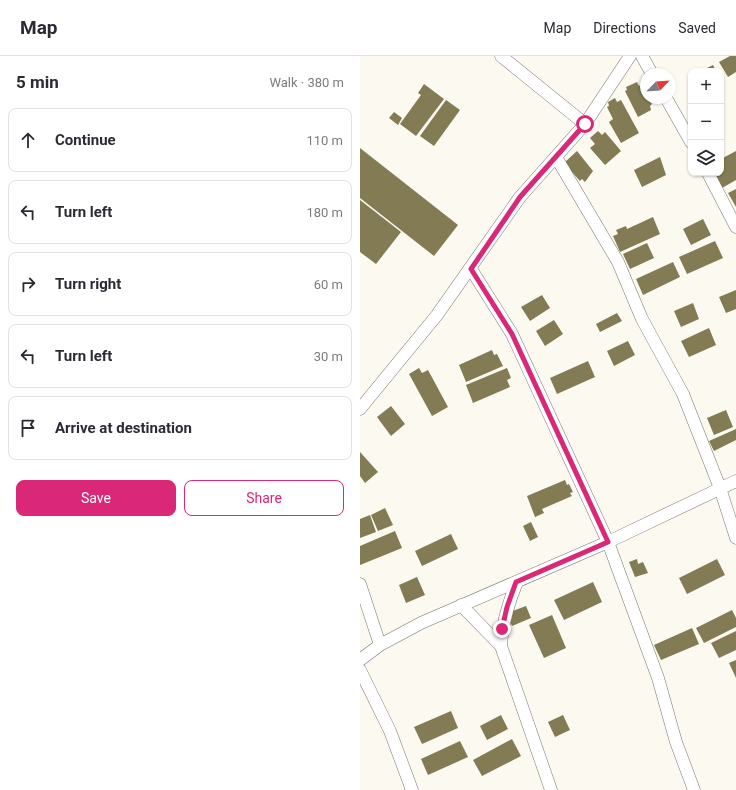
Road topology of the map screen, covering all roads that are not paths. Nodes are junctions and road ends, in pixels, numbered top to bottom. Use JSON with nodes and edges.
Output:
{"nodes":[{"id":1,"x":501,"y":56,"type":"edge"},
{"id":2,"x":630,"y":56,"type":"edge"},
{"id":3,"x":642,"y":56,"type":"edge"},
{"id":4,"x":649,"y":68,"type":"edge"},
{"id":5,"x":669,"y":104,"type":"edge"},
{"id":6,"x":585,"y":124,"type":"junction"},
{"id":7,"x":690,"y":140,"type":"edge"},
{"id":8,"x":556,"y":157,"type":"junction"},
{"id":9,"x":710,"y":176,"type":"edge"},
{"id":10,"x":736,"y":227,"type":"edge"},
{"id":11,"x":471,"y":269,"type":"junction"},
{"id":12,"x":360,"y":409,"type":"edge"},
{"id":13,"x":736,"y":481,"type":"edge"},
{"id":14,"x":720,"y":488,"type":"junction"},
{"id":15,"x":736,"y":538,"type":"edge"},
{"id":16,"x":608,"y":542,"type":"junction"},
{"id":17,"x":516,"y":582,"type":"junction"},
{"id":18,"x":360,"y":584,"type":"edge"},
{"id":19,"x":461,"y":605,"type":"junction"},
{"id":20,"x":380,"y":645,"type":"junction"},
{"id":21,"x":501,"y":646,"type":"junction"},
{"id":22,"x":360,"y":660,"type":"edge"},
{"id":23,"x":360,"y":670,"type":"edge"},
{"id":24,"x":412,"y":790,"type":"edge"},
{"id":25,"x":551,"y":790,"type":"edge"},
{"id":26,"x":694,"y":790,"type":"edge"}],
"edges":[{"from":1,"to":6,"type":"street"},
{"from":2,"to":6,"type":"street"},
{"from":3,"to":4,"type":"street"},
{"from":5,"to":7,"type":"street"},
{"from":6,"to":8,"type":"street"},
{"from":8,"to":11,"type":"street"},
{"from":8,"to":14,"type":"street"},
{"from":9,"to":10,"type":"street"},
{"from":11,"to":12,"type":"street"},
{"from":11,"to":16,"type":"street"},
{"from":13,"to":14,"type":"street"},
{"from":14,"to":15,"type":"street"},
{"from":14,"to":16,"type":"street"},
{"from":16,"to":17,"type":"street"},
{"from":16,"to":26,"type":"street"},
{"from":17,"to":19,"type":"street"},
{"from":17,"to":21,"type":"street"},
{"from":18,"to":20,"type":"street"},
{"from":19,"to":20,"type":"street"},
{"from":19,"to":21,"type":"street"},
{"from":20,"to":22,"type":"street"},
{"from":21,"to":25,"type":"street"},
{"from":23,"to":24,"type":"street"}]}
